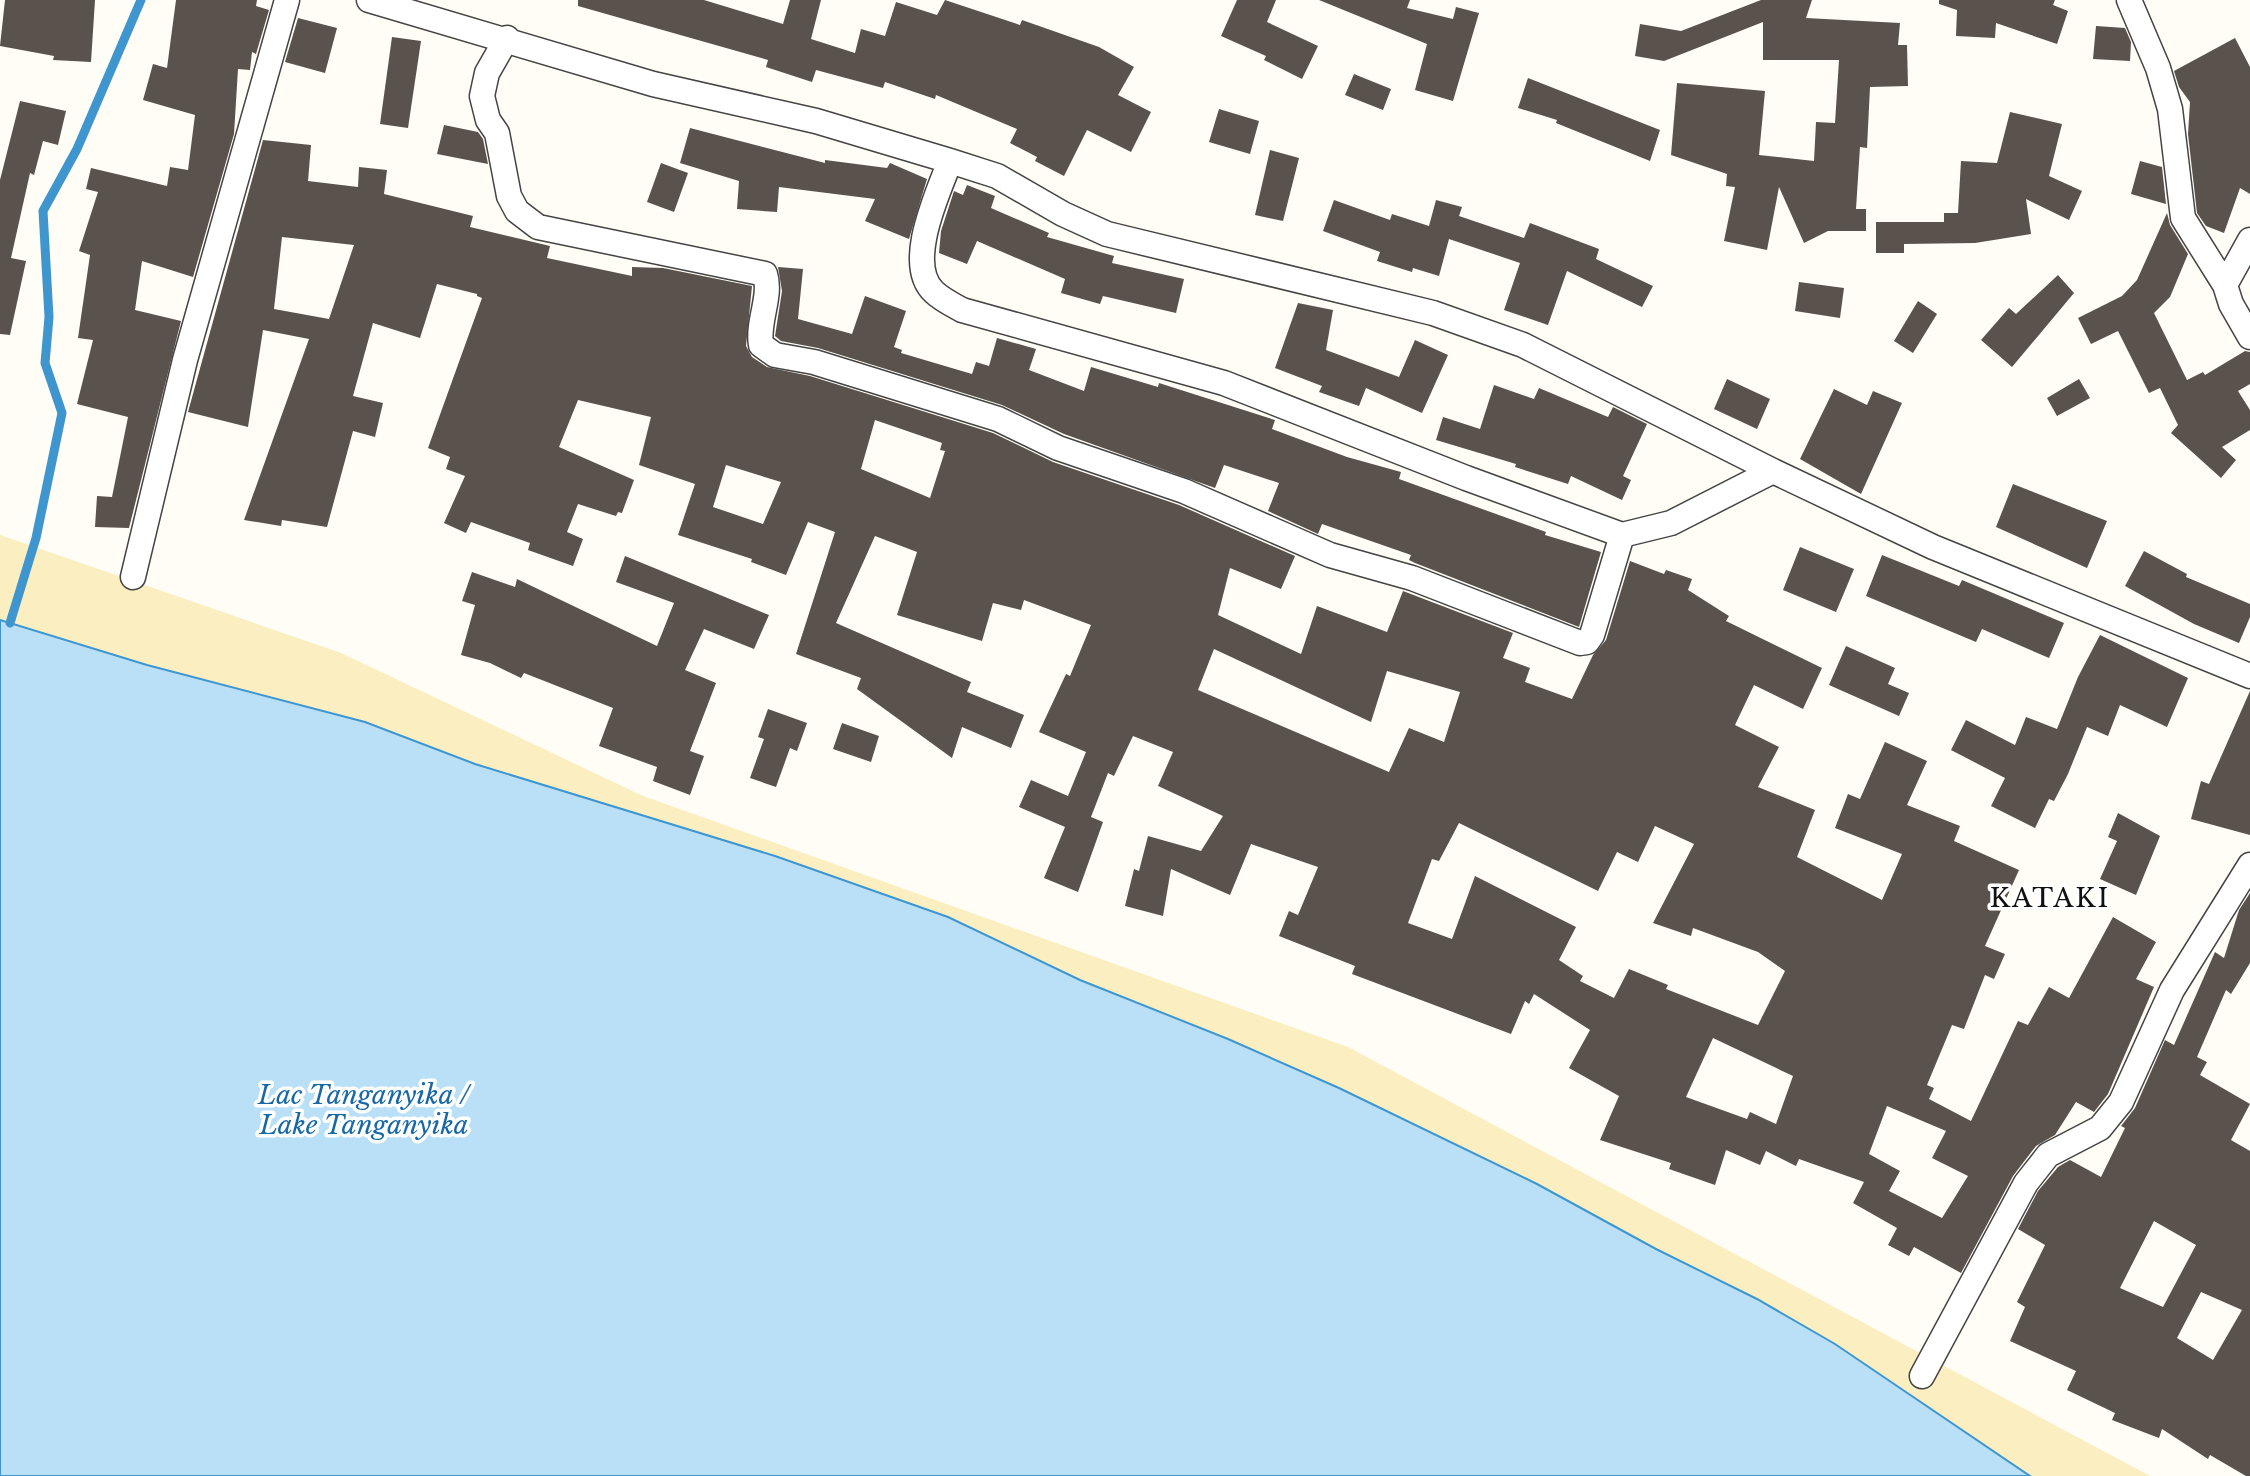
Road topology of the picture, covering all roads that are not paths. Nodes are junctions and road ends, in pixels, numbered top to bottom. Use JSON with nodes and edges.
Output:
{"nodes":[{"id":1,"x":287,"y":0,"type":"edge"},
{"id":2,"x":369,"y":0,"type":"edge"},
{"id":3,"x":2129,"y":0,"type":"edge"},
{"id":4,"x":507,"y":38,"type":"junction"},
{"id":5,"x":950,"y":161,"type":"junction"},
{"id":6,"x":2250,"y":240,"type":"edge"},
{"id":7,"x":2225,"y":285,"type":"junction"},
{"id":8,"x":2250,"y":337,"type":"edge"},
{"id":9,"x":1773,"y":471,"type":"junction"},
{"id":10,"x":1622,"y":535,"type":"junction"},
{"id":11,"x":133,"y":577,"type":"dead end"},
{"id":12,"x":2250,"y":676,"type":"edge"},
{"id":13,"x":2250,"y":864,"type":"edge"},
{"id":14,"x":1922,"y":1376,"type":"dead end"}],
"edges":[{"from":1,"to":11,"type":"street"},
{"from":2,"to":4,"type":"street"},
{"from":3,"to":7,"type":"street"},
{"from":4,"to":5,"type":"street"},
{"from":4,"to":10,"type":"street"},
{"from":5,"to":9,"type":"street"},
{"from":5,"to":10,"type":"street"},
{"from":6,"to":7,"type":"street"},
{"from":7,"to":8,"type":"street"},
{"from":9,"to":10,"type":"street"},
{"from":9,"to":12,"type":"street"},
{"from":13,"to":14,"type":"street"}]}
